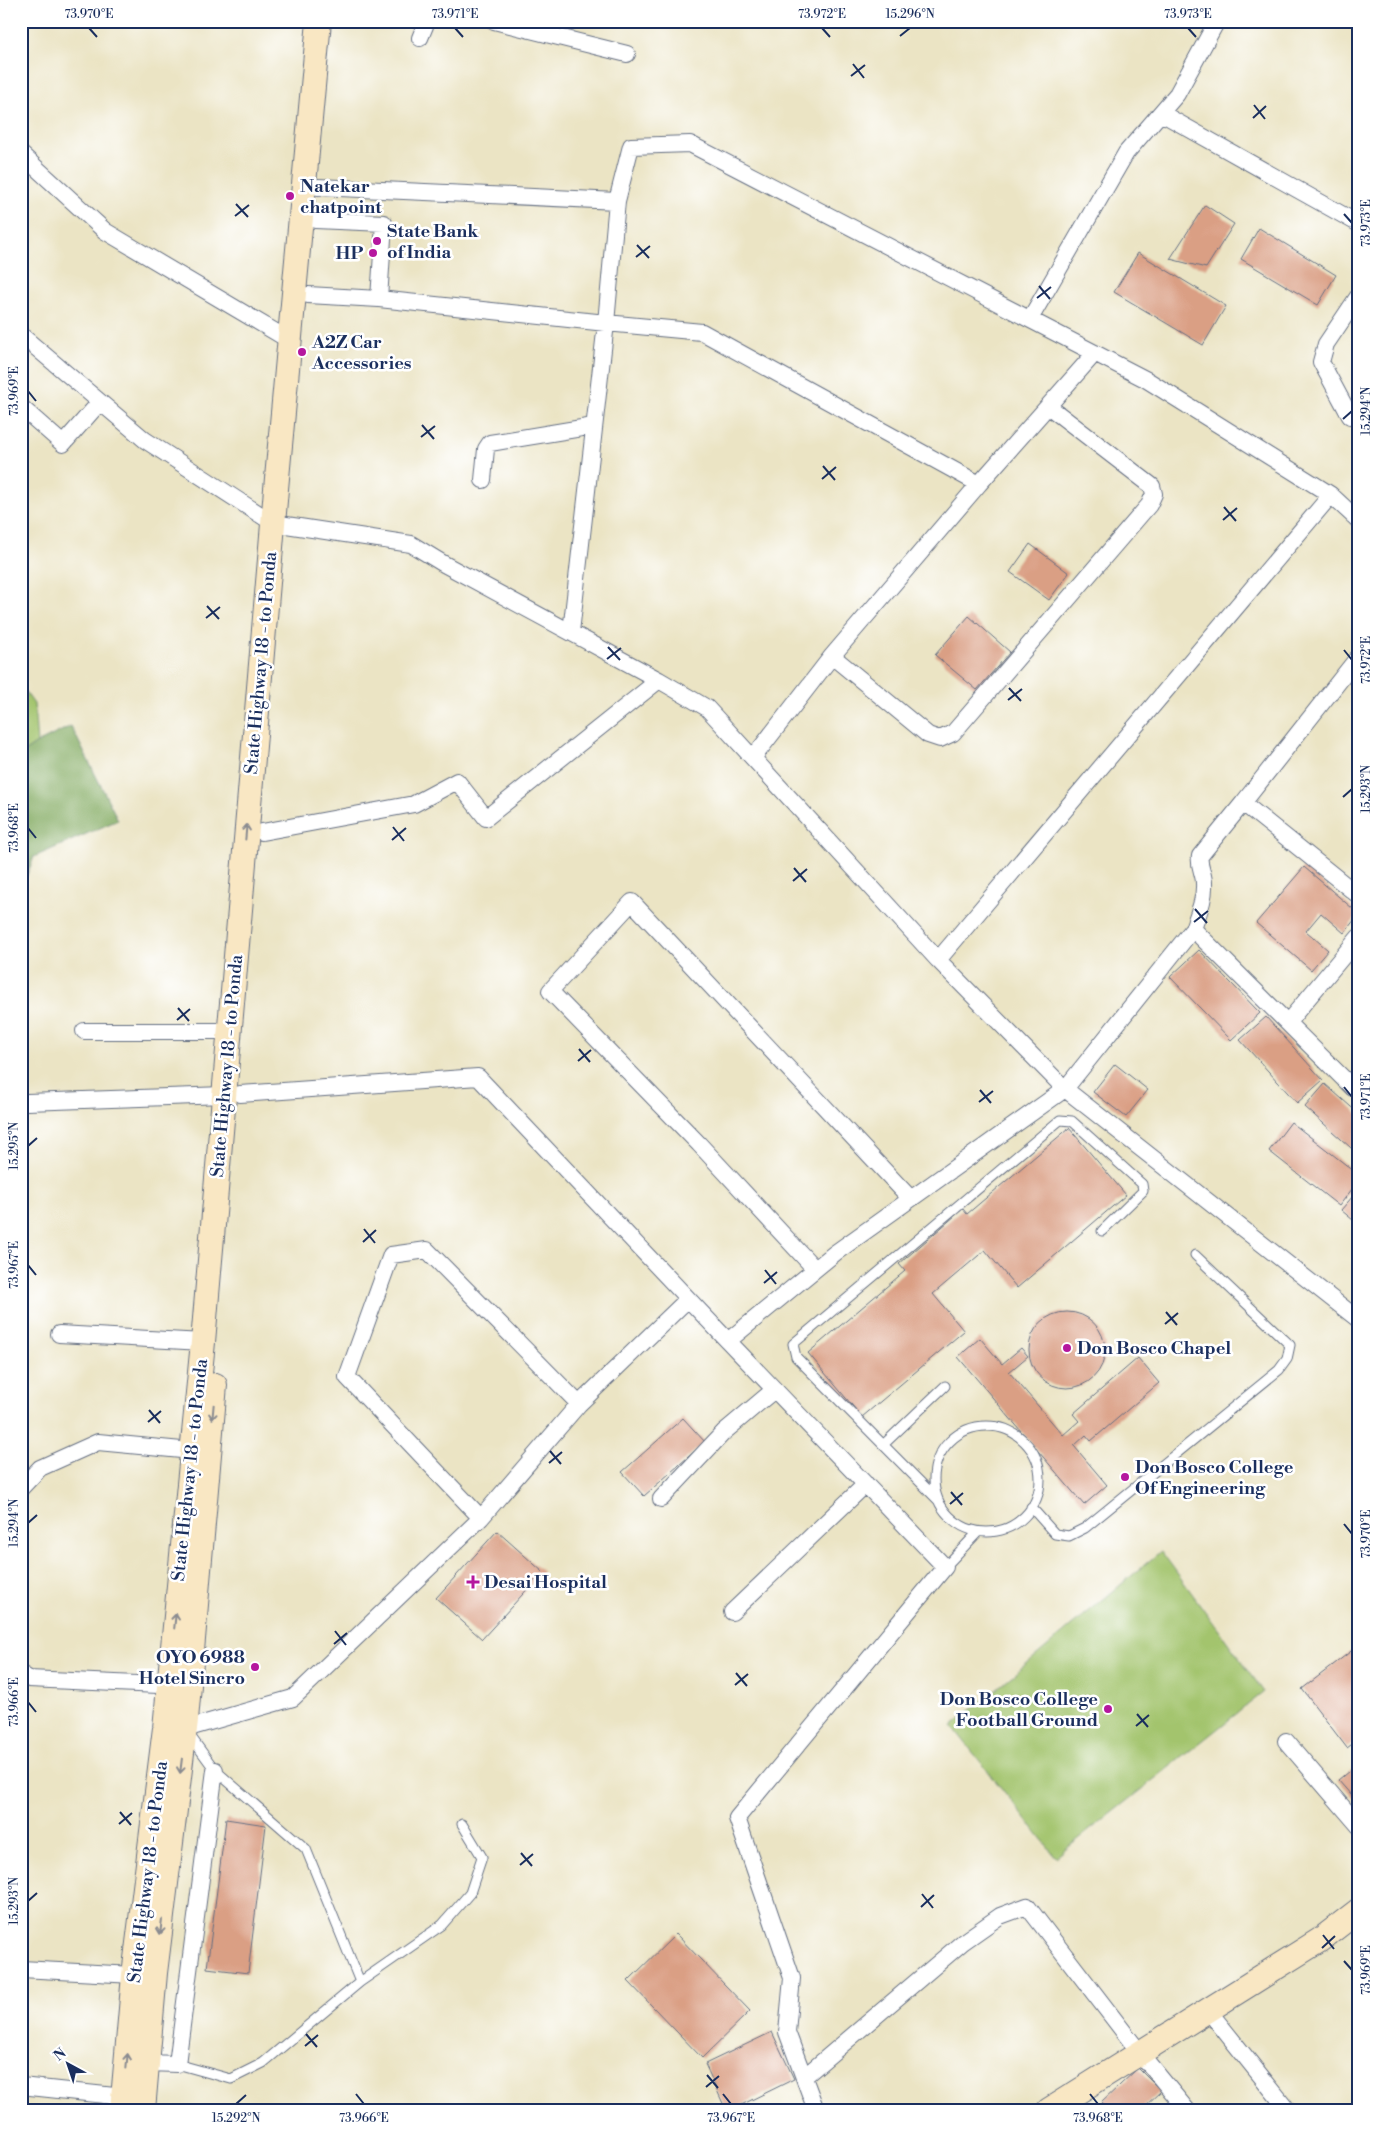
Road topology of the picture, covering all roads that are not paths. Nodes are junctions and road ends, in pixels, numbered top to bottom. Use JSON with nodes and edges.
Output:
{"nodes":[{"id":1,"x":319,"y":21,"type":"edge"},
{"id":2,"x":334,"y":21,"type":"edge"},
{"id":3,"x":427,"y":21,"type":"edge"},
{"id":4,"x":494,"y":21,"type":"edge"},
{"id":5,"x":1217,"y":21,"type":"edge"},
{"id":6,"x":420,"y":38,"type":"dead end"},
{"id":7,"x":627,"y":54,"type":"dead end"},
{"id":8,"x":1161,"y":113,"type":"junction"},
{"id":9,"x":21,"y":154,"type":"edge"},
{"id":10,"x":318,"y":187,"type":"junction"},
{"id":11,"x":617,"y":201,"type":"junction"},
{"id":12,"x":315,"y":220,"type":"junction"},
{"id":13,"x":1359,"y":224,"type":"edge"},
{"id":14,"x":308,"y":295,"type":"junction"},
{"id":15,"x":1359,"y":295,"type":"edge"},
{"id":16,"x":379,"y":300,"type":"junction"},
{"id":17,"x":1030,"y":319,"type":"junction"},
{"id":18,"x":606,"y":323,"type":"junction"},
{"id":19,"x":21,"y":335,"type":"edge"},
{"id":20,"x":289,"y":340,"type":"junction"},
{"id":21,"x":1094,"y":352,"type":"junction"},
{"id":22,"x":100,"y":402,"type":"junction"},
{"id":23,"x":1048,"y":406,"type":"junction"},
{"id":24,"x":21,"y":408,"type":"edge"},
{"id":25,"x":1350,"y":416,"type":"dead end"},
{"id":26,"x":594,"y":426,"type":"junction"},
{"id":27,"x":483,"y":480,"type":"dead end"},
{"id":28,"x":978,"y":484,"type":"junction"},
{"id":29,"x":1331,"y":495,"type":"junction"},
{"id":30,"x":1359,"y":521,"type":"edge"},
{"id":31,"x":281,"y":523,"type":"junction"},
{"id":32,"x":571,"y":632,"type":"junction"},
{"id":33,"x":832,"y":656,"type":"junction"},
{"id":34,"x":1359,"y":656,"type":"edge"},
{"id":35,"x":659,"y":680,"type":"junction"},
{"id":36,"x":753,"y":758,"type":"junction"},
{"id":37,"x":1244,"y":804,"type":"junction"},
{"id":38,"x":262,"y":832,"type":"junction"},
{"id":39,"x":1359,"y":896,"type":"edge"},
{"id":40,"x":1193,"y":929,"type":"junction"},
{"id":41,"x":1359,"y":937,"type":"edge"},
{"id":42,"x":938,"y":960,"type":"junction"},
{"id":43,"x":1288,"y":1022,"type":"junction"},
{"id":44,"x":84,"y":1031,"type":"dead end"},
{"id":45,"x":230,"y":1031,"type":"junction"},
{"id":46,"x":1353,"y":1088,"type":"dead end"},
{"id":47,"x":1065,"y":1089,"type":"junction"},
{"id":48,"x":232,"y":1094,"type":"junction"},
{"id":49,"x":27,"y":1102,"type":"dead end"},
{"id":50,"x":910,"y":1198,"type":"junction"},
{"id":51,"x":1102,"y":1231,"type":"dead end"},
{"id":52,"x":1195,"y":1255,"type":"dead end"},
{"id":53,"x":815,"y":1269,"type":"junction"},
{"id":54,"x":688,"y":1299,"type":"junction"},
{"id":55,"x":1359,"y":1320,"type":"edge"},
{"id":56,"x":59,"y":1334,"type":"dead end"},
{"id":57,"x":728,"y":1341,"type":"junction"},
{"id":58,"x":203,"y":1342,"type":"junction"},
{"id":59,"x":945,"y":1386,"type":"dead end"},
{"id":60,"x":774,"y":1390,"type":"junction"},
{"id":61,"x":579,"y":1404,"type":"junction"},
{"id":62,"x":883,"y":1445,"type":"junction"},
{"id":63,"x":192,"y":1451,"type":"junction"},
{"id":64,"x":866,"y":1484,"type":"junction"},
{"id":65,"x":21,"y":1488,"type":"edge"},
{"id":66,"x":661,"y":1499,"type":"dead end"},
{"id":67,"x":938,"y":1500,"type":"junction"},
{"id":68,"x":1031,"y":1507,"type":"junction"},
{"id":69,"x":481,"y":1518,"type":"junction"},
{"id":70,"x":978,"y":1532,"type":"junction"},
{"id":71,"x":946,"y":1567,"type":"junction"},
{"id":72,"x":732,"y":1612,"type":"dead end"},
{"id":73,"x":21,"y":1674,"type":"edge"},
{"id":74,"x":179,"y":1686,"type":"junction"},
{"id":75,"x":175,"y":1728,"type":"junction"},
{"id":76,"x":1286,"y":1741,"type":"dead end"},
{"id":77,"x":215,"y":1770,"type":"junction"},
{"id":78,"x":462,"y":1824,"type":"dead end"},
{"id":79,"x":1359,"y":1826,"type":"edge"},
{"id":80,"x":1359,"y":1910,"type":"edge"},
{"id":81,"x":21,"y":1969,"type":"edge"},
{"id":82,"x":134,"y":1975,"type":"junction"},
{"id":83,"x":360,"y":1982,"type":"junction"},
{"id":84,"x":1208,"y":2010,"type":"junction"},
{"id":85,"x":1140,"y":2053,"type":"junction"},
{"id":86,"x":147,"y":2063,"type":"junction"},
{"id":87,"x":177,"y":2064,"type":"junction"},
{"id":88,"x":804,"y":2077,"type":"junction"},
{"id":89,"x":21,"y":2086,"type":"edge"},
{"id":90,"x":130,"y":2105,"type":"edge"},
{"id":91,"x":1065,"y":2106,"type":"edge"},
{"id":92,"x":816,"y":2110,"type":"edge"},
{"id":93,"x":1187,"y":2110,"type":"edge"},
{"id":94,"x":1288,"y":2110,"type":"edge"}],
"edges":[{"from":1,"to":20,"type":"main road","name":"State Highway 18 - to Ponda"},
{"from":2,"to":10,"type":"main road","name":"State Highway 18 - to Ponda"},
{"from":3,"to":6,"type":"street"},
{"from":4,"to":7,"type":"street"},
{"from":5,"to":8,"type":"street"},
{"from":8,"to":13,"type":"street"},
{"from":8,"to":17,"type":"street"},
{"from":9,"to":20,"type":"street"},
{"from":10,"to":11,"type":"street"},
{"from":10,"to":12,"type":"main road","name":"State Highway 18 - to Ponda"},
{"from":11,"to":17,"type":"street"},
{"from":11,"to":18,"type":"street"},
{"from":12,"to":14,"type":"main road","name":"State Highway 18 - to Ponda"},
{"from":12,"to":16,"type":"street"},
{"from":14,"to":16,"type":"street"},
{"from":14,"to":31,"type":"main road","name":"State Highway 18 - to Ponda"},
{"from":15,"to":25,"type":"street"},
{"from":16,"to":18,"type":"street"},
{"from":17,"to":21,"type":"street"},
{"from":18,"to":26,"type":"street"},
{"from":18,"to":28,"type":"street"},
{"from":19,"to":22,"type":"street"},
{"from":20,"to":31,"type":"main road","name":"State Highway 18 - to Ponda"},
{"from":21,"to":23,"type":"street"},
{"from":21,"to":29,"type":"street"},
{"from":22,"to":24,"type":"street"},
{"from":22,"to":31,"type":"street"},
{"from":23,"to":28,"type":"street"},
{"from":23,"to":33,"type":"street"},
{"from":26,"to":27,"type":"street"},
{"from":26,"to":32,"type":"street"},
{"from":28,"to":33,"type":"street"},
{"from":29,"to":30,"type":"street"},
{"from":29,"to":42,"type":"street"},
{"from":31,"to":32,"type":"street"},
{"from":31,"to":38,"type":"main road","name":"State Highway 18 - to Ponda"},
{"from":45,"to":31,"type":"main road","name":"State Highway 18 - to Ponda","one_way":true},
{"from":32,"to":35,"type":"street"},
{"from":33,"to":36,"type":"street"},
{"from":34,"to":37,"type":"street"},
{"from":35,"to":36,"type":"street"},
{"from":35,"to":38,"type":"street"},
{"from":36,"to":42,"type":"street"},
{"from":37,"to":39,"type":"street"},
{"from":37,"to":40,"type":"street"},
{"from":38,"to":48,"type":"main road","name":"State Highway 18 - to Ponda"},
{"from":40,"to":43,"type":"street"},
{"from":40,"to":47,"type":"street"},
{"from":41,"to":43,"type":"street"},
{"from":42,"to":47,"type":"street"},
{"from":43,"to":46,"type":"street"},
{"from":44,"to":45,"type":"street"},
{"from":45,"to":48,"type":"main road","name":"State Highway 18 - to Ponda"},
{"from":47,"to":50,"type":"street"},
{"from":47,"to":55,"type":"street"},
{"from":48,"to":49,"type":"street"},
{"from":48,"to":54,"type":"street"},
{"from":48,"to":58,"type":"main road","name":"State Highway 18 - to Ponda"},
{"from":48,"to":74,"type":"main road","name":"State Highway 18 - to Ponda","one_way":true},
{"from":50,"to":53,"type":"street"},
{"from":50,"to":53,"type":"street"},
{"from":51,"to":62,"type":"lane"},
{"from":52,"to":68,"type":"lane"},
{"from":53,"to":57,"type":"street"},
{"from":54,"to":57,"type":"street"},
{"from":54,"to":61,"type":"street"},
{"from":56,"to":58,"type":"street"},
{"from":57,"to":60,"type":"street"},
{"from":58,"to":63,"type":"main road","name":"State Highway 18 - to Ponda"},
{"from":59,"to":62,"type":"lane"},
{"from":60,"to":64,"type":"street"},
{"from":60,"to":66,"type":"street"},
{"from":61,"to":69,"type":"street"},
{"from":61,"to":69,"type":"street"},
{"from":62,"to":67,"type":"lane"},
{"from":63,"to":65,"type":"street"},
{"from":74,"to":63,"type":"main road","name":"State Highway 18 - to Ponda","one_way":true},
{"from":64,"to":71,"type":"street"},
{"from":64,"to":72,"type":"street"},
{"from":67,"to":68,"type":"lane"},
{"from":67,"to":70,"type":"lane"},
{"from":68,"to":70,"type":"lane"},
{"from":69,"to":75,"type":"street"},
{"from":70,"to":71,"type":"lane"},
{"from":71,"to":88,"type":"street"},
{"from":73,"to":74,"type":"street"},
{"from":74,"to":75,"type":"main road","name":"State Highway 18 - to Ponda"},
{"from":75,"to":77,"type":"lane"},
{"from":75,"to":82,"type":"main road","name":"State Highway 18 - to Ponda"},
{"from":75,"to":86,"type":"main road","name":"State Highway 18 - to Ponda","one_way":true},
{"from":76,"to":79,"type":"street"},
{"from":77,"to":83,"type":"lane"},
{"from":77,"to":87,"type":"street"},
{"from":78,"to":83,"type":"lane"},
{"from":80,"to":84,"type":"main road"},
{"from":81,"to":82,"type":"street"},
{"from":90,"to":82,"type":"main road","name":"State Highway 18 - to Ponda","one_way":true},
{"from":83,"to":87,"type":"lane"},
{"from":84,"to":85,"type":"main road"},
{"from":84,"to":94,"type":"street"},
{"from":85,"to":88,"type":"street"},
{"from":85,"to":91,"type":"main road"},
{"from":85,"to":93,"type":"street"},
{"from":86,"to":87,"type":"street"},
{"from":86,"to":90,"type":"main road","name":"State Highway 18 - to Ponda"},
{"from":88,"to":92,"type":"street"},
{"from":89,"to":90,"type":"street"}]}
